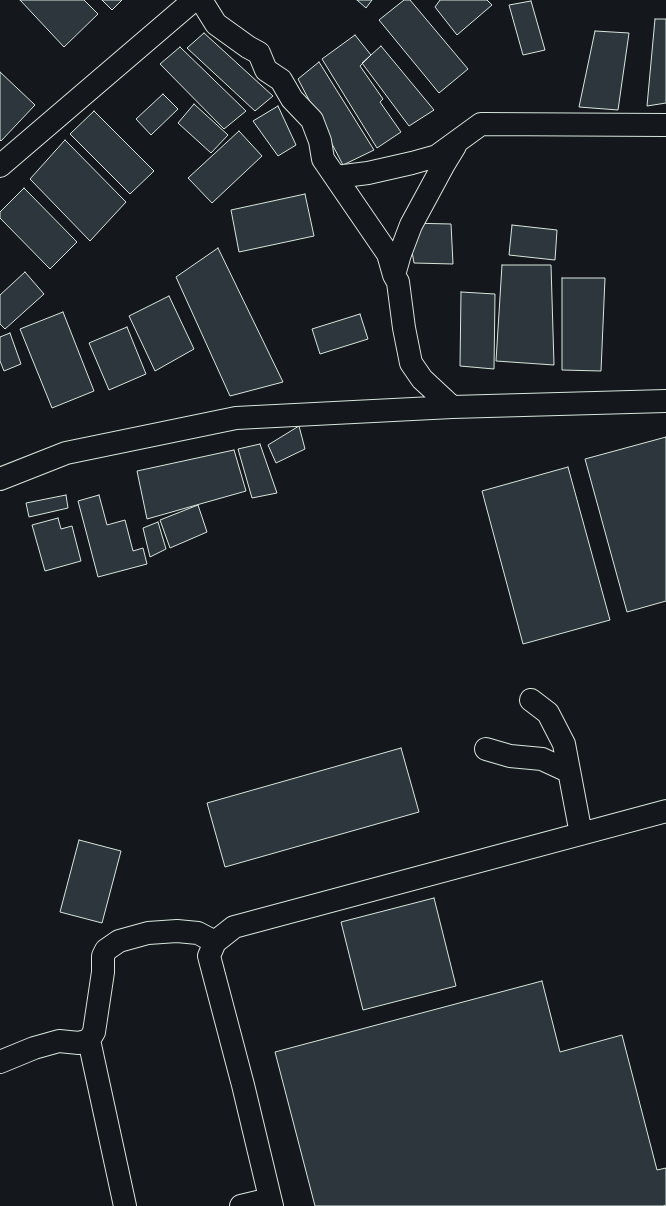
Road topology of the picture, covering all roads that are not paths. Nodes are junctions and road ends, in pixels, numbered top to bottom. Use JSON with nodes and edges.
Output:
{"nodes":[{"id":1,"x":194,"y":0,"type":"edge"},
{"id":2,"x":201,"y":0,"type":"edge"},
{"id":3,"x":666,"y":125,"type":"edge"},
{"id":4,"x":459,"y":140,"type":"junction"},
{"id":5,"x":0,"y":166,"type":"edge"},
{"id":6,"x":336,"y":177,"type":"junction"},
{"id":7,"x":394,"y":275,"type":"junction"},
{"id":8,"x":666,"y":400,"type":"edge"},
{"id":9,"x":452,"y":407,"type":"junction"},
{"id":10,"x":0,"y":479,"type":"edge"},
{"id":11,"x":531,"y":700,"type":"dead end"},
{"id":12,"x":486,"y":749,"type":"dead end"},
{"id":13,"x":568,"y":771,"type":"junction"},
{"id":14,"x":666,"y":811,"type":"edge"},
{"id":15,"x":581,"y":834,"type":"junction"},
{"id":16,"x":215,"y":942,"type":"junction"},
{"id":17,"x":89,"y":1040,"type":"junction"},
{"id":18,"x":0,"y":1062,"type":"edge"},
{"id":19,"x":271,"y":1202,"type":"edge"},
{"id":20,"x":124,"y":1206,"type":"edge"},
{"id":21,"x":241,"y":1206,"type":"edge"}],
"edges":[{"from":1,"to":5,"type":"street"},
{"from":2,"to":6,"type":"street"},
{"from":3,"to":4,"type":"street"},
{"from":4,"to":6,"type":"street"},
{"from":4,"to":7,"type":"street"},
{"from":6,"to":7,"type":"street"},
{"from":7,"to":9,"type":"street"},
{"from":8,"to":9,"type":"street"},
{"from":9,"to":10,"type":"street"},
{"from":11,"to":13,"type":"street"},
{"from":12,"to":13,"type":"street"},
{"from":13,"to":15,"type":"street"},
{"from":14,"to":15,"type":"street"},
{"from":15,"to":16,"type":"street"},
{"from":16,"to":17,"type":"street"},
{"from":16,"to":19,"type":"street"},
{"from":17,"to":18,"type":"street"},
{"from":17,"to":20,"type":"street"},
{"from":19,"to":21,"type":"street"}]}
